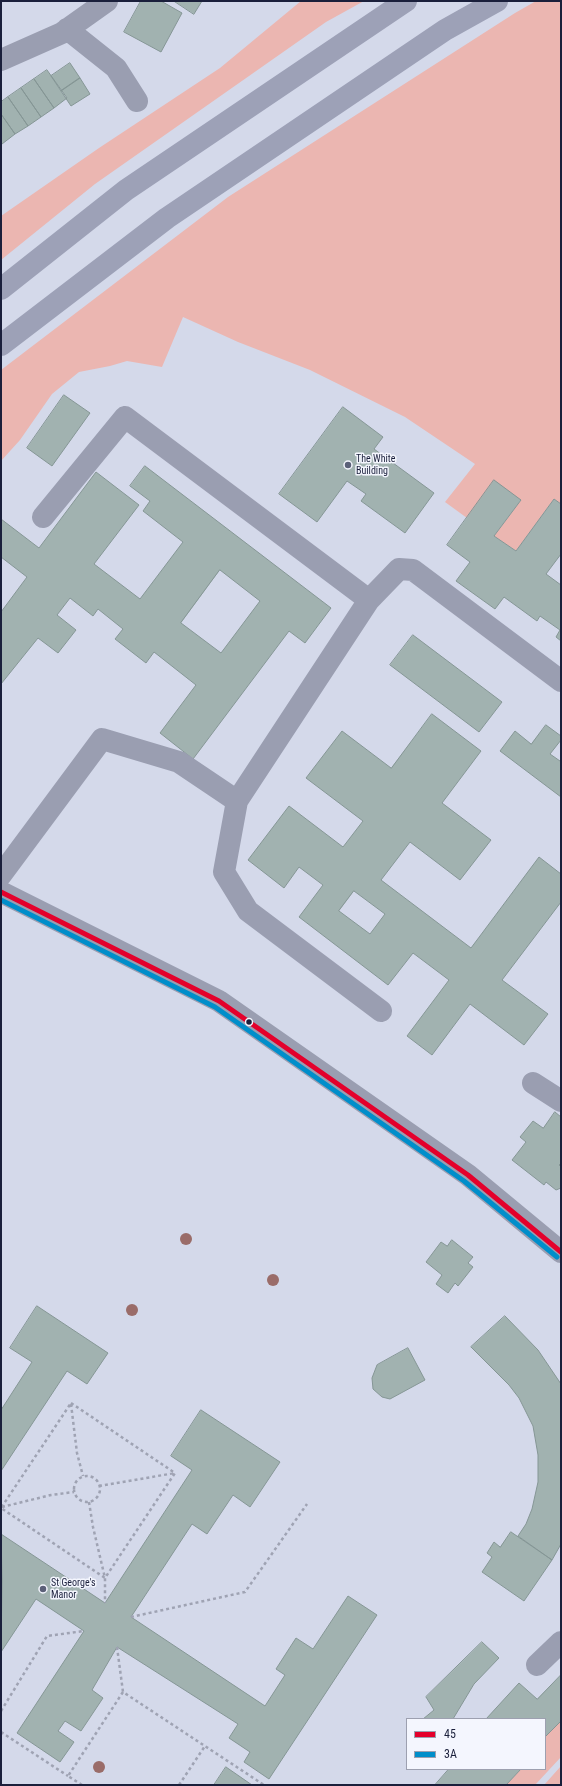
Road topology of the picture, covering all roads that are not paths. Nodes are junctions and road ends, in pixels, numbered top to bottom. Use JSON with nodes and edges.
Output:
{"nodes":[{"id":1,"x":107,"y":1,"type":"edge"},
{"id":2,"x":406,"y":1,"type":"edge"},
{"id":3,"x":497,"y":1,"type":"edge"},
{"id":4,"x":67,"y":29,"type":"junction"},
{"id":5,"x":1,"y":60,"type":"edge"},
{"id":6,"x":137,"y":101,"type":"dead end"},
{"id":7,"x":1,"y":289,"type":"edge"},
{"id":8,"x":1,"y":345,"type":"edge"},
{"id":9,"x":43,"y":517,"type":"dead end"},
{"id":10,"x":369,"y":600,"type":"junction"},
{"id":11,"x":561,"y":681,"type":"edge"},
{"id":12,"x":237,"y":801,"type":"junction"},
{"id":13,"x":1,"y":875,"type":"edge"},
{"id":14,"x":1,"y":892,"type":"edge"},
{"id":15,"x":381,"y":1011,"type":"dead end"},
{"id":16,"x":533,"y":1083,"type":"dead end"},
{"id":17,"x":561,"y":1101,"type":"edge"},
{"id":18,"x":561,"y":1252,"type":"edge"},
{"id":19,"x":561,"y":1642,"type":"edge"},
{"id":20,"x":537,"y":1665,"type":"dead end"}],
"edges":[{"from":1,"to":4,"type":"street"},
{"from":2,"to":7,"type":"main road"},
{"from":3,"to":8,"type":"main road"},
{"from":4,"to":5,"type":"street"},
{"from":4,"to":6,"type":"street"},
{"from":9,"to":10,"type":"street"},
{"from":10,"to":11,"type":"street"},
{"from":10,"to":12,"type":"street"},
{"from":12,"to":13,"type":"street"},
{"from":12,"to":15,"type":"street"},
{"from":14,"to":18,"type":"street"},
{"from":16,"to":17,"type":"street"},
{"from":19,"to":20,"type":"street"}]}
